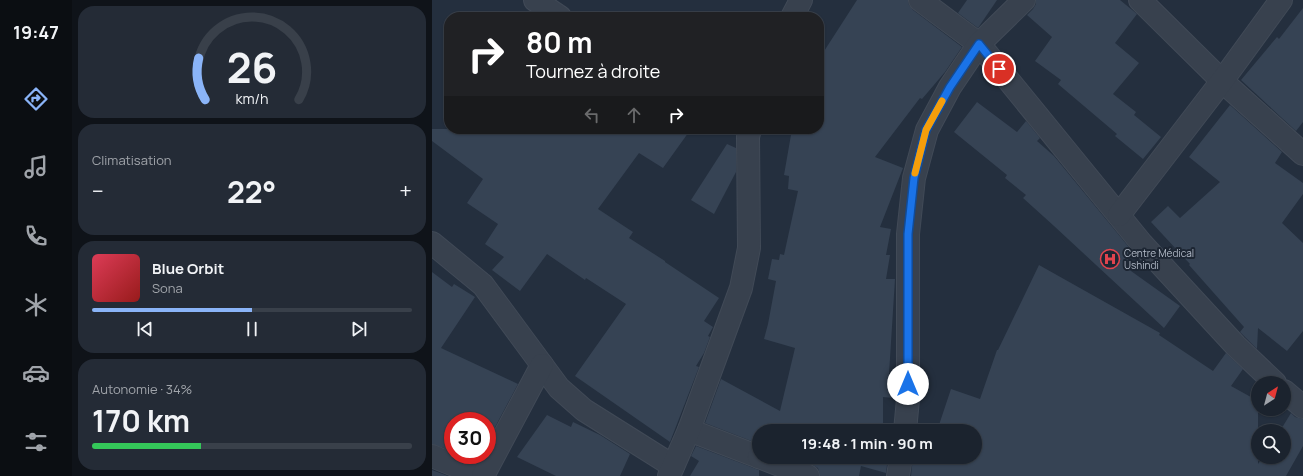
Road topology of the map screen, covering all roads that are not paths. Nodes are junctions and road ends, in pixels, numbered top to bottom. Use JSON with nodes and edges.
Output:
{"nodes":[{"id":1,"x":535,"y":0,"type":"edge"},
{"id":2,"x":801,"y":0,"type":"edge"},
{"id":3,"x":920,"y":0,"type":"edge"},
{"id":4,"x":1024,"y":0,"type":"edge"},
{"id":5,"x":1140,"y":0,"type":"edge"},
{"id":6,"x":1281,"y":0,"type":"edge"},
{"id":7,"x":562,"y":11,"type":"edge"},
{"id":8,"x":795,"y":12,"type":"edge"},
{"id":9,"x":979,"y":44,"type":"junction"},
{"id":10,"x":1222,"y":81,"type":"junction"},
{"id":11,"x":744,"y":134,"type":"edge"},
{"id":12,"x":1303,"y":154,"type":"edge"},
{"id":13,"x":1118,"y":216,"type":"junction"},
{"id":14,"x":432,"y":243,"type":"edge"},
{"id":15,"x":542,"y":365,"type":"junction"},
{"id":16,"x":1268,"y":376,"type":"edge"},
{"id":17,"x":1291,"y":397,"type":"edge"},
{"id":18,"x":1303,"y":407,"type":"edge"},
{"id":19,"x":906,"y":424,"type":"edge"},
{"id":20,"x":689,"y":430,"type":"junction"},
{"id":21,"x":752,"y":454,"type":"edge"},
{"id":22,"x":432,"y":456,"type":"edge"},
{"id":23,"x":777,"y":464,"type":"edge"},
{"id":24,"x":900,"y":464,"type":"edge"},
{"id":25,"x":671,"y":471,"type":"edge"},
{"id":26,"x":482,"y":476,"type":"edge"},
{"id":27,"x":808,"y":476,"type":"edge"},
{"id":28,"x":898,"y":476,"type":"edge"}],
"edges":[{"from":1,"to":7,"type":"street"},
{"from":2,"to":8,"type":"street"},
{"from":3,"to":9,"type":"street"},
{"from":4,"to":9,"type":"street"},
{"from":5,"to":10,"type":"street"},
{"from":6,"to":10,"type":"street"},
{"from":9,"to":13,"type":"street"},
{"from":9,"to":19,"type":"street"},
{"from":10,"to":12,"type":"street"},
{"from":10,"to":13,"type":"street"},
{"from":11,"to":20,"type":"street"},
{"from":13,"to":16,"type":"street"},
{"from":14,"to":15,"type":"street"},
{"from":15,"to":25,"type":"street"},
{"from":15,"to":26,"type":"street"},
{"from":17,"to":18,"type":"street"},
{"from":20,"to":21,"type":"street"},
{"from":20,"to":25,"type":"street"},
{"from":22,"to":26,"type":"street"},
{"from":23,"to":27,"type":"street"},
{"from":24,"to":28,"type":"street"}]}
